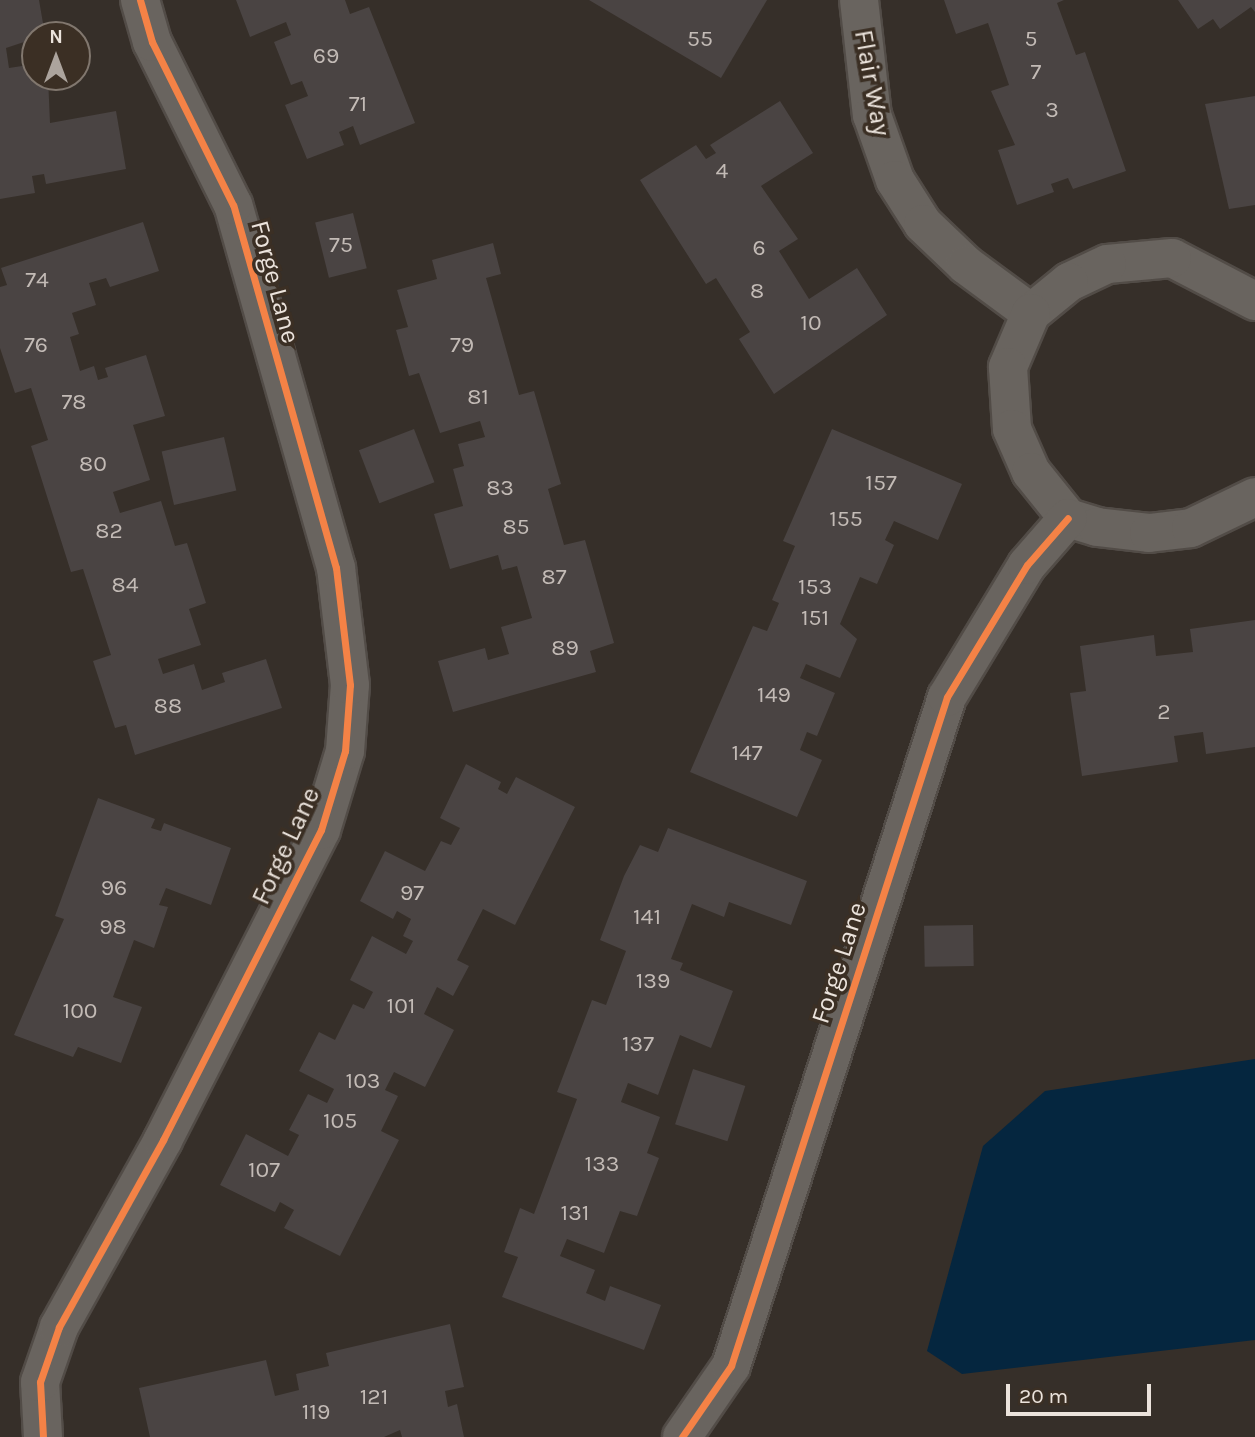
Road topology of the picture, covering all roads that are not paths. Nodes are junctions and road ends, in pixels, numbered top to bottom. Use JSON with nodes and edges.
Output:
{"nodes":[{"id":1,"x":140,"y":0,"type":"edge"},
{"id":2,"x":859,"y":0,"type":"edge"},
{"id":3,"x":1255,"y":301,"type":"edge"},
{"id":4,"x":1031,"y":313,"type":"junction"},
{"id":5,"x":1255,"y":497,"type":"edge"},
{"id":6,"x":1068,"y":518,"type":"junction"},
{"id":7,"x":43,"y":1437,"type":"edge"},
{"id":8,"x":682,"y":1437,"type":"edge"}],
"edges":[{"from":1,"to":7,"type":"street","name":"Forge Lane"},
{"from":2,"to":4,"type":"street","name":"Flair Way"},
{"from":3,"to":4,"type":"street"},
{"from":4,"to":6,"type":"street"},
{"from":5,"to":6,"type":"street"},
{"from":6,"to":8,"type":"street","name":"Forge Lane"}]}
